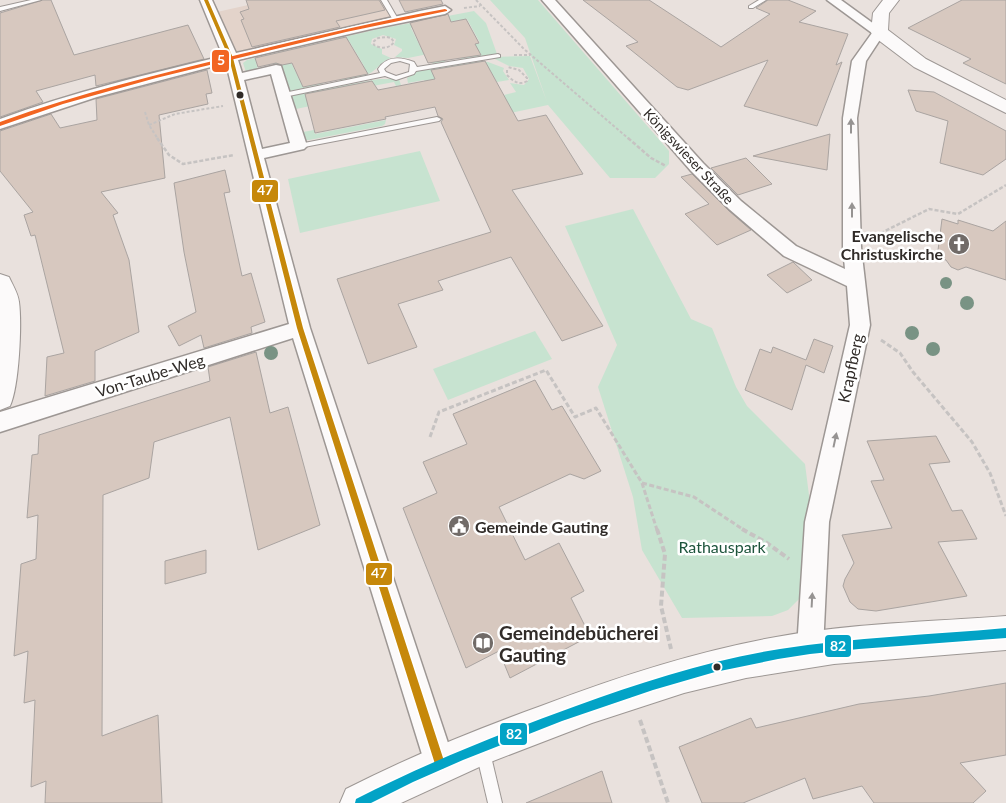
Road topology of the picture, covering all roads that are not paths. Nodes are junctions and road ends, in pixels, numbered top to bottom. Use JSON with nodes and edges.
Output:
{"nodes":[{"id":1,"x":38,"y":0,"type":"edge"},
{"id":2,"x":206,"y":0,"type":"edge"},
{"id":3,"x":384,"y":0,"type":"edge"},
{"id":4,"x":548,"y":0,"type":"edge"},
{"id":5,"x":763,"y":0,"type":"edge"},
{"id":6,"x":833,"y":0,"type":"edge"},
{"id":7,"x":892,"y":0,"type":"edge"},
{"id":8,"x":751,"y":7,"type":"dead end"},
{"id":9,"x":0,"y":9,"type":"edge"},
{"id":10,"x":445,"y":10,"type":"dead end"},
{"id":11,"x":395,"y":19,"type":"junction"},
{"id":12,"x":879,"y":32,"type":"junction"},
{"id":13,"x":498,"y":56,"type":"dead end"},
{"id":14,"x":233,"y":68,"type":"junction"},
{"id":15,"x":414,"y":70,"type":"junction"},
{"id":16,"x":385,"y":74,"type":"junction"},
{"id":17,"x":284,"y":95,"type":"junction"},
{"id":18,"x":1006,"y":107,"type":"edge"},
{"id":19,"x":437,"y":119,"type":"dead end"},
{"id":20,"x":0,"y":124,"type":"edge"},
{"id":21,"x":299,"y":146,"type":"junction"},
{"id":22,"x":255,"y":153,"type":"junction"},
{"id":23,"x":854,"y":281,"type":"junction"},
{"id":24,"x":0,"y":283,"type":"edge"},
{"id":25,"x":300,"y":328,"type":"junction"},
{"id":26,"x":0,"y":398,"type":"edge"},
{"id":27,"x":0,"y":422,"type":"edge"},
{"id":28,"x":1006,"y":634,"type":"edge"},
{"id":29,"x":810,"y":649,"type":"junction"},
{"id":30,"x":481,"y":746,"type":"junction"},
{"id":31,"x":440,"y":764,"type":"junction"},
{"id":32,"x":360,"y":803,"type":"edge"},
{"id":33,"x":495,"y":803,"type":"edge"}],
"edges":[{"from":1,"to":9,"type":"lane"},
{"from":2,"to":14,"type":"street"},
{"from":3,"to":11,"type":"lane"},
{"from":4,"to":23,"type":"street","name":"Königswieser Straße"},
{"from":5,"to":8,"type":"lane"},
{"from":6,"to":12,"type":"street"},
{"from":7,"to":12,"type":"main road"},
{"from":10,"to":11,"type":"street"},
{"from":11,"to":14,"type":"street"},
{"from":12,"to":18,"type":"main road"},
{"from":23,"to":12,"type":"street","name":"Krapfberg","one_way":true},
{"from":13,"to":15,"type":"lane"},
{"from":14,"to":17,"type":"street"},
{"from":14,"to":20,"type":"street"},
{"from":14,"to":22,"type":"street"},
{"from":15,"to":16,"type":"lane"},
{"from":15,"to":16,"type":"lane"},
{"from":16,"to":17,"type":"lane"},
{"from":17,"to":21,"type":"street"},
{"from":19,"to":21,"type":"lane"},
{"from":21,"to":22,"type":"street"},
{"from":22,"to":25,"type":"street"},
{"from":29,"to":23,"type":"street","name":"Krapfberg","one_way":true},
{"from":24,"to":26,"type":"main road"},
{"from":25,"to":27,"type":"street","name":"Von-Taube-Weg"},
{"from":25,"to":31,"type":"street"},
{"from":28,"to":29,"type":"main road"},
{"from":29,"to":30,"type":"main road"},
{"from":30,"to":31,"type":"main road"},
{"from":30,"to":33,"type":"lane"},
{"from":31,"to":32,"type":"main road"}]}
